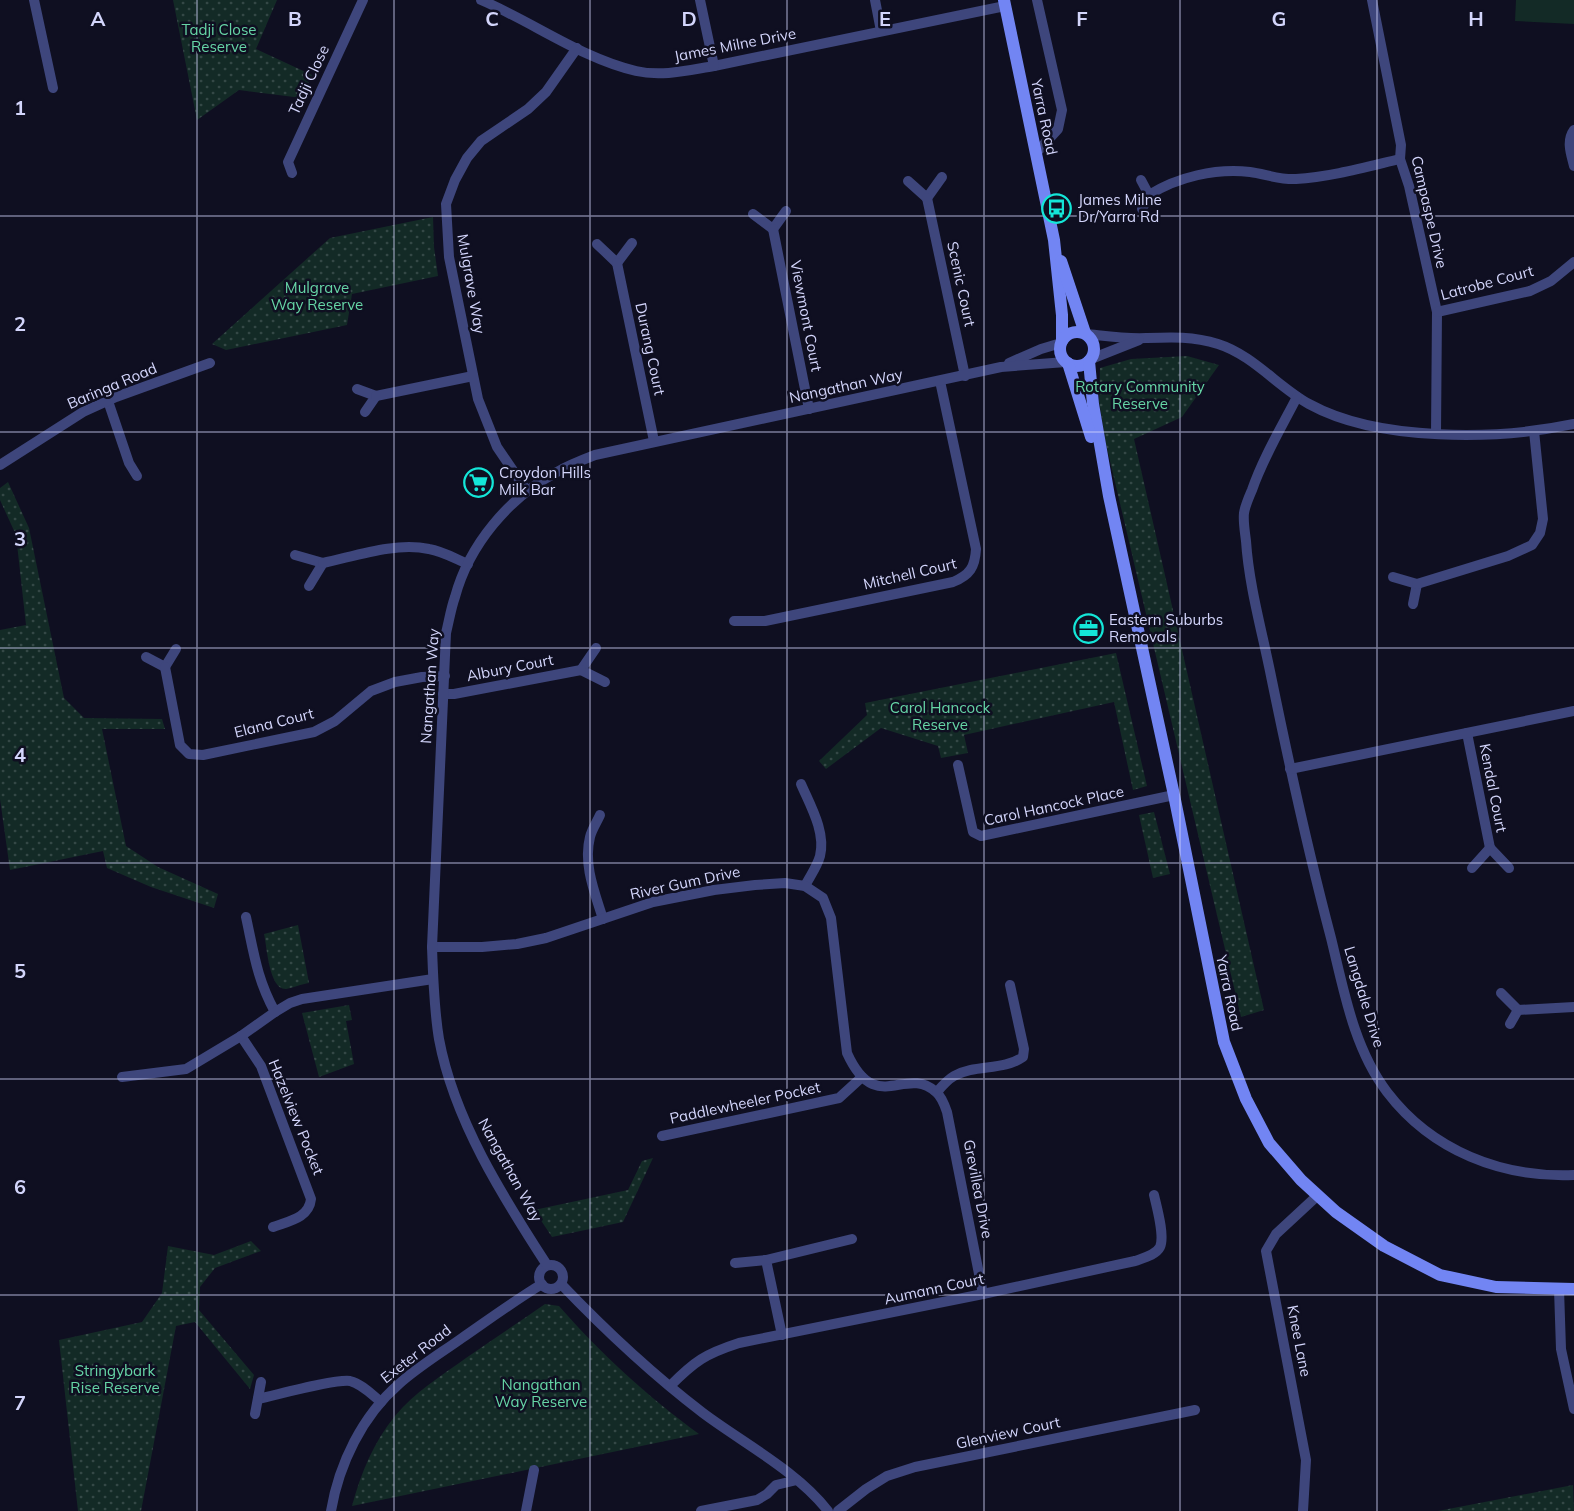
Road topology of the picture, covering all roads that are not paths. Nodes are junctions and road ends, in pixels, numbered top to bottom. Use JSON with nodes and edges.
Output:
{"nodes":[{"id":1,"x":34,"y":0,"type":"edge"},
{"id":2,"x":363,"y":0,"type":"edge"},
{"id":3,"x":481,"y":0,"type":"edge"},
{"id":4,"x":700,"y":0,"type":"edge"},
{"id":5,"x":875,"y":0,"type":"edge"},
{"id":6,"x":1037,"y":0,"type":"edge"},
{"id":7,"x":1372,"y":0,"type":"edge"},
{"id":8,"x":1005,"y":3,"type":"edge"},
{"id":9,"x":881,"y":31,"type":"junction"},
{"id":10,"x":577,"y":48,"type":"junction"},
{"id":11,"x":714,"y":66,"type":"junction"},
{"id":12,"x":52,"y":88,"type":"dead end"},
{"id":13,"x":1574,"y":130,"type":"edge"},
{"id":14,"x":1036,"y":153,"type":"junction"},
{"id":15,"x":1400,"y":159,"type":"junction"},
{"id":16,"x":1574,"y":166,"type":"edge"},
{"id":17,"x":292,"y":173,"type":"dead end"},
{"id":18,"x":942,"y":177,"type":"dead end"},
{"id":19,"x":1140,"y":180,"type":"dead end"},
{"id":20,"x":908,"y":182,"type":"dead end"},
{"id":21,"x":1149,"y":195,"type":"junction"},
{"id":22,"x":927,"y":198,"type":"junction"},
{"id":23,"x":1142,"y":209,"type":"dead end"},
{"id":24,"x":786,"y":211,"type":"dead end"},
{"id":25,"x":753,"y":214,"type":"dead end"},
{"id":26,"x":773,"y":229,"type":"junction"},
{"id":27,"x":1054,"y":240,"type":"junction"},
{"id":28,"x":632,"y":243,"type":"dead end"},
{"id":29,"x":597,"y":244,"type":"dead end"},
{"id":30,"x":1574,"y":262,"type":"edge"},
{"id":31,"x":617,"y":263,"type":"junction"},
{"id":32,"x":1437,"y":312,"type":"junction"},
{"id":33,"x":1085,"y":334,"type":"junction"},
{"id":34,"x":1145,"y":338,"type":"junction"},
{"id":35,"x":1061,"y":342,"type":"junction"},
{"id":36,"x":1090,"y":360,"type":"junction"},
{"id":37,"x":1067,"y":362,"type":"junction"},
{"id":38,"x":210,"y":363,"type":"dead end"},
{"id":39,"x":1001,"y":367,"type":"junction"},
{"id":40,"x":473,"y":376,"type":"junction"},
{"id":41,"x":965,"y":376,"type":"junction"},
{"id":42,"x":940,"y":381,"type":"junction"},
{"id":43,"x":357,"y":389,"type":"dead end"},
{"id":44,"x":376,"y":396,"type":"junction"},
{"id":45,"x":1297,"y":397,"type":"junction"},
{"id":46,"x":108,"y":401,"type":"junction"},
{"id":47,"x":809,"y":409,"type":"junction"},
{"id":48,"x":365,"y":412,"type":"dead end"},
{"id":49,"x":1574,"y":424,"type":"edge"},
{"id":50,"x":1534,"y":431,"type":"junction"},
{"id":51,"x":1436,"y":433,"type":"junction"},
{"id":52,"x":654,"y":441,"type":"junction"},
{"id":53,"x":0,"y":465,"type":"edge"},
{"id":54,"x":137,"y":476,"type":"dead end"},
{"id":55,"x":527,"y":491,"type":"junction"},
{"id":56,"x":1109,"y":496,"type":"junction"},
{"id":57,"x":295,"y":555,"type":"dead end"},
{"id":58,"x":323,"y":563,"type":"junction"},
{"id":59,"x":468,"y":564,"type":"junction"},
{"id":60,"x":1392,"y":577,"type":"dead end"},
{"id":61,"x":1417,"y":584,"type":"junction"},
{"id":62,"x":309,"y":586,"type":"dead end"},
{"id":63,"x":1413,"y":604,"type":"dead end"},
{"id":64,"x":734,"y":621,"type":"dead end"},
{"id":65,"x":596,"y":648,"type":"dead end"},
{"id":66,"x":176,"y":649,"type":"dead end"},
{"id":67,"x":146,"y":657,"type":"dead end"},
{"id":68,"x":165,"y":667,"type":"junction"},
{"id":69,"x":581,"y":670,"type":"junction"},
{"id":70,"x":445,"y":676,"type":"junction"},
{"id":71,"x":605,"y":682,"type":"dead end"},
{"id":72,"x":443,"y":694,"type":"junction"},
{"id":73,"x":1574,"y":711,"type":"edge"},
{"id":74,"x":1467,"y":734,"type":"junction"},
{"id":75,"x":958,"y":765,"type":"dead end"},
{"id":76,"x":1290,"y":769,"type":"junction"},
{"id":77,"x":801,"y":784,"type":"dead end"},
{"id":78,"x":1174,"y":795,"type":"junction"},
{"id":79,"x":600,"y":815,"type":"dead end"},
{"id":80,"x":1490,"y":848,"type":"junction"},
{"id":81,"x":1472,"y":868,"type":"dead end"},
{"id":82,"x":1509,"y":868,"type":"dead end"},
{"id":83,"x":805,"y":886,"type":"junction"},
{"id":84,"x":246,"y":917,"type":"dead end"},
{"id":85,"x":603,"y":919,"type":"junction"},
{"id":86,"x":432,"y":947,"type":"junction"},
{"id":87,"x":433,"y":979,"type":"junction"},
{"id":88,"x":1010,"y":985,"type":"dead end"},
{"id":89,"x":1501,"y":993,"type":"dead end"},
{"id":90,"x":1574,"y":1007,"type":"edge"},
{"id":91,"x":1518,"y":1010,"type":"junction"},
{"id":92,"x":275,"y":1012,"type":"junction"},
{"id":93,"x":1510,"y":1024,"type":"dead end"},
{"id":94,"x":241,"y":1036,"type":"junction"},
{"id":95,"x":122,"y":1077,"type":"dead end"},
{"id":96,"x":862,"y":1077,"type":"junction"},
{"id":97,"x":937,"y":1092,"type":"junction"},
{"id":98,"x":662,"y":1136,"type":"dead end"},
{"id":99,"x":1574,"y":1175,"type":"edge"},
{"id":100,"x":1154,"y":1196,"type":"dead end"},
{"id":101,"x":1317,"y":1196,"type":"junction"},
{"id":102,"x":273,"y":1227,"type":"dead end"},
{"id":103,"x":852,"y":1239,"type":"dead end"},
{"id":104,"x":766,"y":1260,"type":"junction"},
{"id":105,"x":735,"y":1263,"type":"dead end"},
{"id":106,"x":547,"y":1265,"type":"junction"},
{"id":107,"x":542,"y":1284,"type":"junction"},
{"id":108,"x":561,"y":1284,"type":"junction"},
{"id":109,"x":1559,"y":1289,"type":"junction"},
{"id":110,"x":1574,"y":1289,"type":"edge"},
{"id":111,"x":983,"y":1294,"type":"junction"},
{"id":112,"x":782,"y":1335,"type":"junction"},
{"id":113,"x":261,"y":1382,"type":"dead end"},
{"id":114,"x":670,"y":1386,"type":"junction"},
{"id":115,"x":258,"y":1399,"type":"junction"},
{"id":116,"x":381,"y":1402,"type":"junction"},
{"id":117,"x":1574,"y":1409,"type":"edge"},
{"id":118,"x":1195,"y":1410,"type":"dead end"},
{"id":119,"x":255,"y":1414,"type":"dead end"},
{"id":120,"x":534,"y":1470,"type":"dead end"},
{"id":121,"x":797,"y":1480,"type":"junction"},
{"id":122,"x":331,"y":1511,"type":"edge"},
{"id":123,"x":526,"y":1511,"type":"edge"},
{"id":124,"x":701,"y":1511,"type":"edge"},
{"id":125,"x":828,"y":1511,"type":"edge"},
{"id":126,"x":838,"y":1511,"type":"edge"},
{"id":127,"x":1303,"y":1511,"type":"edge"}],
"edges":[{"from":1,"to":12,"type":"street"},
{"from":2,"to":17,"type":"street","name":"Tadji Close"},
{"from":3,"to":10,"type":"street","name":"James Milne Drive"},
{"from":4,"to":11,"type":"street"},
{"from":5,"to":9,"type":"street"},
{"from":6,"to":14,"type":"street"},
{"from":7,"to":15,"type":"street","name":"Campaspe Drive"},
{"from":8,"to":9,"type":"street","name":"James Milne Drive"},
{"from":8,"to":14,"type":"main road","name":"Yarra Road"},
{"from":9,"to":11,"type":"street","name":"James Milne Drive"},
{"from":10,"to":11,"type":"street","name":"James Milne Drive"},
{"from":10,"to":40,"type":"street","name":"Mulgrave Way"},
{"from":13,"to":16,"type":"street"},
{"from":14,"to":27,"type":"main road","name":"Yarra Road"},
{"from":15,"to":21,"type":"street"},
{"from":15,"to":32,"type":"street","name":"Campaspe Drive"},
{"from":18,"to":22,"type":"street"},
{"from":19,"to":21,"type":"street"},
{"from":20,"to":22,"type":"street"},
{"from":21,"to":23,"type":"street"},
{"from":22,"to":41,"type":"street","name":"Scenic Court"},
{"from":24,"to":26,"type":"street"},
{"from":25,"to":26,"type":"street"},
{"from":26,"to":47,"type":"street","name":"Viewmont Court"},
{"from":27,"to":33,"type":"main road","name":"Yarra Road"},
{"from":27,"to":35,"type":"main road","name":"Yarra Road"},
{"from":28,"to":31,"type":"street"},
{"from":29,"to":31,"type":"street"},
{"from":30,"to":32,"type":"street","name":"Latrobe Court"},
{"from":31,"to":52,"type":"street","name":"Durang Court"},
{"from":32,"to":51,"type":"street","name":"Campaspe Drive"},
{"from":33,"to":34,"type":"street"},
{"from":33,"to":35,"type":"main road"},
{"from":33,"to":36,"type":"main road"},
{"from":34,"to":36,"type":"street"},
{"from":34,"to":45,"type":"street"},
{"from":35,"to":37,"type":"main road"},
{"from":35,"to":39,"type":"street","name":"Nangathan Way"},
{"from":36,"to":37,"type":"main road"},
{"from":36,"to":56,"type":"main road","name":"Yarra Road"},
{"from":37,"to":39,"type":"street","name":"Nangathan Way"},
{"from":37,"to":56,"type":"main road","name":"Yarra Road"},
{"from":38,"to":46,"type":"street","name":"Baringa Road"},
{"from":39,"to":41,"type":"street","name":"Nangathan Way"},
{"from":40,"to":44,"type":"street"},
{"from":40,"to":55,"type":"street","name":"Mulgrave Way"},
{"from":41,"to":42,"type":"street","name":"Nangathan Way"},
{"from":42,"to":47,"type":"street","name":"Nangathan Way"},
{"from":42,"to":64,"type":"street","name":"Mitchell Court"},
{"from":43,"to":44,"type":"street"},
{"from":44,"to":48,"type":"street"},
{"from":45,"to":51,"type":"street"},
{"from":45,"to":76,"type":"street","name":"Langdale Drive"},
{"from":46,"to":53,"type":"street","name":"Baringa Road"},
{"from":46,"to":54,"type":"street"},
{"from":47,"to":52,"type":"street","name":"Nangathan Way"},
{"from":49,"to":50,"type":"street"},
{"from":50,"to":51,"type":"street"},
{"from":50,"to":61,"type":"street"},
{"from":52,"to":55,"type":"street","name":"Nangathan Way"},
{"from":55,"to":59,"type":"street","name":"Nangathan Way"},
{"from":56,"to":78,"type":"main road","name":"Yarra Road"},
{"from":57,"to":58,"type":"street"},
{"from":58,"to":59,"type":"street"},
{"from":58,"to":62,"type":"street"},
{"from":59,"to":70,"type":"street","name":"Nangathan Way"},
{"from":60,"to":61,"type":"street"},
{"from":61,"to":63,"type":"street"},
{"from":65,"to":69,"type":"street"},
{"from":66,"to":68,"type":"street"},
{"from":67,"to":68,"type":"street"},
{"from":68,"to":70,"type":"street","name":"Elana Court"},
{"from":69,"to":71,"type":"street"},
{"from":69,"to":72,"type":"street","name":"Albury Court"},
{"from":70,"to":72,"type":"street","name":"Nangathan Way"},
{"from":72,"to":86,"type":"street","name":"Nangathan Way"},
{"from":73,"to":74,"type":"street"},
{"from":74,"to":76,"type":"street"},
{"from":74,"to":80,"type":"street","name":"Kendal Court"},
{"from":75,"to":78,"type":"street","name":"Carol Hancock Place"},
{"from":76,"to":99,"type":"street","name":"Langdale Drive"},
{"from":77,"to":83,"type":"street"},
{"from":78,"to":101,"type":"main road","name":"Yarra Road"},
{"from":79,"to":85,"type":"street"},
{"from":80,"to":81,"type":"street","name":"Kendal Court"},
{"from":80,"to":82,"type":"street","name":"Kendal Court"},
{"from":83,"to":85,"type":"street","name":"River Gum Drive"},
{"from":83,"to":96,"type":"street"},
{"from":84,"to":92,"type":"street"},
{"from":85,"to":86,"type":"street","name":"River Gum Drive"},
{"from":86,"to":87,"type":"street","name":"Nangathan Way"},
{"from":87,"to":92,"type":"street"},
{"from":87,"to":106,"type":"street","name":"Nangathan Way"},
{"from":88,"to":97,"type":"street"},
{"from":89,"to":91,"type":"street"},
{"from":90,"to":91,"type":"street"},
{"from":91,"to":93,"type":"street"},
{"from":92,"to":94,"type":"street"},
{"from":94,"to":95,"type":"street"},
{"from":94,"to":102,"type":"street","name":"Hazelview Pocket"},
{"from":96,"to":97,"type":"street"},
{"from":96,"to":98,"type":"street","name":"Paddlewheeler Pocket"},
{"from":97,"to":111,"type":"street","name":"Grevillea Drive"},
{"from":100,"to":111,"type":"street","name":"Aumann Court"},
{"from":101,"to":109,"type":"main road","name":"Yarra Road"},
{"from":101,"to":127,"type":"street","name":"Knee Lane"},
{"from":103,"to":104,"type":"street"},
{"from":104,"to":105,"type":"street"},
{"from":104,"to":112,"type":"street"},
{"from":106,"to":107,"type":"street"},
{"from":106,"to":108,"type":"street"},
{"from":107,"to":108,"type":"street"},
{"from":107,"to":116,"type":"street","name":"Exeter Road"},
{"from":108,"to":114,"type":"street"},
{"from":109,"to":110,"type":"main road","name":"Yarra Road"},
{"from":109,"to":117,"type":"street"},
{"from":111,"to":112,"type":"street","name":"Aumann Court"},
{"from":112,"to":114,"type":"street","name":"Aumann Court"},
{"from":113,"to":115,"type":"street"},
{"from":114,"to":121,"type":"street"},
{"from":115,"to":116,"type":"street"},
{"from":115,"to":119,"type":"street"},
{"from":116,"to":122,"type":"street","name":"Exeter Road"},
{"from":118,"to":126,"type":"street","name":"Glenview Court"},
{"from":120,"to":123,"type":"street"},
{"from":121,"to":124,"type":"street"},
{"from":121,"to":125,"type":"street"}]}
